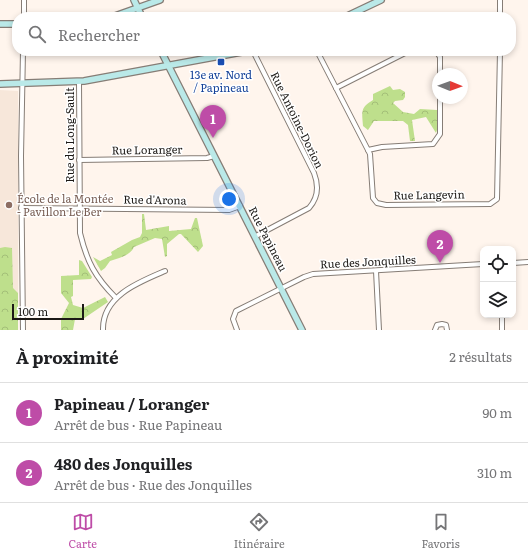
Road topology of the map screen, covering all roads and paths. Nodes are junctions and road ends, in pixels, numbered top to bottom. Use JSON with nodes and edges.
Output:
{"nodes":[{"id":1,"x":24,"y":0,"type":"edge"},
{"id":2,"x":134,"y":0,"type":"edge"},
{"id":3,"x":160,"y":0,"type":"edge"},
{"id":4,"x":381,"y":0,"type":"edge"},
{"id":5,"x":500,"y":0,"type":"edge"},
{"id":6,"x":138,"y":8,"type":"junction"},
{"id":7,"x":24,"y":12,"type":"edge"},
{"id":8,"x":126,"y":12,"type":"edge"},
{"id":9,"x":140,"y":12,"type":"edge"},
{"id":10,"x":356,"y":12,"type":"edge"},
{"id":11,"x":500,"y":12,"type":"edge"},
{"id":12,"x":0,"y":24,"type":"edge"},
{"id":13,"x":12,"y":24,"type":"edge"},
{"id":14,"x":23,"y":56,"type":"edge"},
{"id":15,"x":164,"y":56,"type":"edge"},
{"id":16,"x":221,"y":56,"type":"edge"},
{"id":17,"x":256,"y":56,"type":"edge"},
{"id":18,"x":320,"y":56,"type":"edge"},
{"id":19,"x":399,"y":56,"type":"edge"},
{"id":20,"x":439,"y":56,"type":"edge"},
{"id":21,"x":500,"y":56,"type":"edge"},
{"id":22,"x":169,"y":66,"type":"junction"},
{"id":23,"x":440,"y":68,"type":"edge"},
{"id":24,"x":79,"y":82,"type":"junction"},
{"id":25,"x":0,"y":84,"type":"edge"},
{"id":26,"x":22,"y":84,"type":"junction"},
{"id":27,"x":336,"y":88,"type":"junction"},
{"id":28,"x":440,"y":104,"type":"edge"},
{"id":29,"x":368,"y":150,"type":"junction"},
{"id":30,"x":214,"y":156,"type":"junction"},
{"id":31,"x":79,"y":160,"type":"junction"},
{"id":32,"x":240,"y":206,"type":"junction"},
{"id":33,"x":21,"y":208,"type":"junction"},
{"id":34,"x":79,"y":208,"type":"junction"},
{"id":35,"x":256,"y":236,"type":"junction"},
{"id":36,"x":528,"y":262,"type":"edge"},
{"id":37,"x":516,"y":263,"type":"edge"},
{"id":38,"x":480,"y":264,"type":"edge"},
{"id":39,"x":165,"y":271,"type":"dead end"},
{"id":40,"x":376,"y":271,"type":"junction"},
{"id":41,"x":282,"y":288,"type":"junction"},
{"id":42,"x":116,"y":298,"type":"junction"},
{"id":43,"x":502,"y":318,"type":"edge"},
{"id":44,"x":23,"y":330,"type":"edge"},
{"id":45,"x":103,"y":330,"type":"edge"},
{"id":46,"x":236,"y":330,"type":"edge"},
{"id":47,"x":302,"y":330,"type":"edge"},
{"id":48,"x":379,"y":330,"type":"edge"},
{"id":49,"x":434,"y":330,"type":"edge"},
{"id":50,"x":447,"y":330,"type":"edge"},
{"id":51,"x":502,"y":330,"type":"edge"}],
"edges":[{"from":1,"to":7,"type":"street"},
{"from":2,"to":6,"type":"main road"},
{"from":3,"to":6,"type":"main road"},
{"from":4,"to":10,"type":"main road"},
{"from":5,"to":11,"type":"street"},
{"from":6,"to":8,"type":"main road"},
{"from":6,"to":9,"type":"main road"},
{"from":12,"to":13,"type":"main road"},
{"from":14,"to":26,"type":"street"},
{"from":15,"to":22,"type":"main road","name":"Rue Papineau"},
{"from":16,"to":22,"type":"main road"},
{"from":17,"to":35,"type":"street","name":"Rue Antoine-Dorion"},
{"from":18,"to":27,"type":"street","name":"Rue Langevin"},
{"from":19,"to":27,"type":"street"},
{"from":20,"to":23,"type":"street"},
{"from":21,"to":29,"type":"street","name":"Rue Langevin"},
{"from":22,"to":24,"type":"main road"},
{"from":22,"to":30,"type":"main road","name":"Rue Papineau"},
{"from":24,"to":26,"type":"main road"},
{"from":24,"to":31,"type":"street","name":"Rue du Long-Sault"},
{"from":25,"to":26,"type":"main road"},
{"from":26,"to":33,"type":"street"},
{"from":27,"to":29,"type":"street","name":"Rue Langevin"},
{"from":28,"to":29,"type":"street"},
{"from":30,"to":31,"type":"street","name":"Rue Loranger"},
{"from":30,"to":32,"type":"main road","name":"Rue Papineau"},
{"from":31,"to":34,"type":"street","name":"Rue du Long-Sault"},
{"from":32,"to":34,"type":"street","name":"Rue d'Arona"},
{"from":32,"to":35,"type":"main road","name":"Rue Papineau"},
{"from":33,"to":34,"type":"street","name":"Rue d'Arona"},
{"from":33,"to":44,"type":"street"},
{"from":34,"to":42,"type":"street","name":"Rue du Long-Sault"},
{"from":35,"to":41,"type":"main road","name":"Rue Papineau"},
{"from":36,"to":37,"type":"street"},
{"from":38,"to":40,"type":"street","name":"Rue des Jonquilles"},
{"from":39,"to":42,"type":"street"},
{"from":40,"to":41,"type":"street","name":"Rue des Jonquilles"},
{"from":40,"to":48,"type":"street"},
{"from":41,"to":46,"type":"street","name":"Rue des Jonquilles"},
{"from":41,"to":47,"type":"main road","name":"Rue Papineau"},
{"from":42,"to":45,"type":"street"},
{"from":43,"to":51,"type":"street"},
{"from":49,"to":50,"type":"street"}]}
